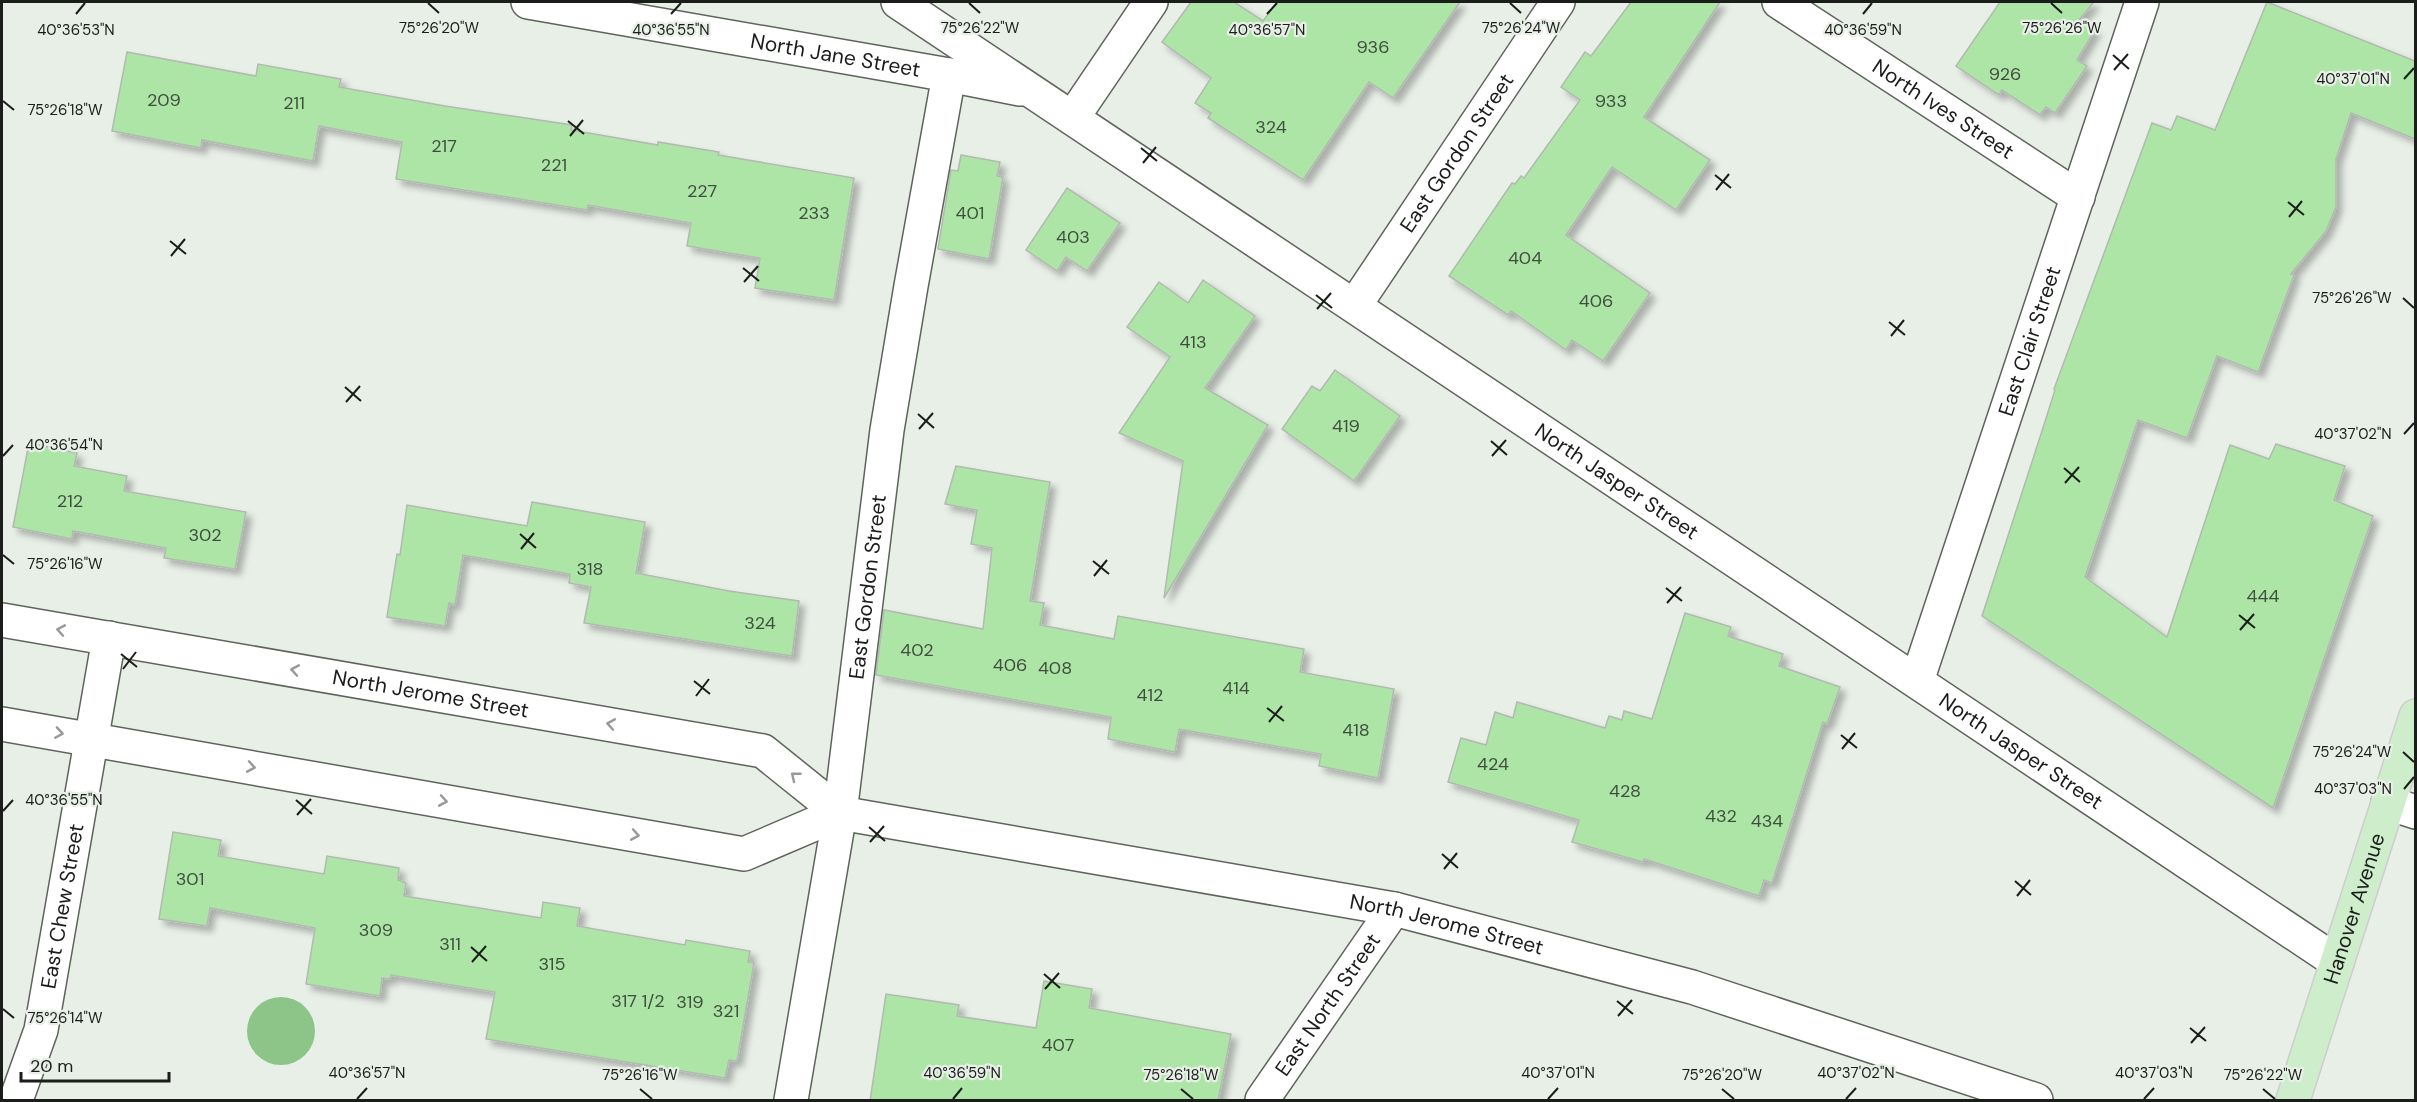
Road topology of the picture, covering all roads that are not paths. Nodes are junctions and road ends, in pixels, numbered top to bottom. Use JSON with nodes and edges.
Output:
{"nodes":[{"id":1,"x":528,"y":2,"type":"edge"},
{"id":2,"x":898,"y":2,"type":"edge"},
{"id":3,"x":1151,"y":2,"type":"edge"},
{"id":4,"x":1558,"y":2,"type":"edge"},
{"id":5,"x":1779,"y":2,"type":"edge"},
{"id":6,"x":2142,"y":2,"type":"edge"},
{"id":7,"x":949,"y":75,"type":"junction"},
{"id":8,"x":1036,"y":93,"type":"junction"},
{"id":9,"x":1073,"y":117,"type":"junction"},
{"id":10,"x":2078,"y":197,"type":"junction"},
{"id":11,"x":1355,"y":305,"type":"junction"},
{"id":12,"x":2,"y":620,"type":"edge"},
{"id":13,"x":109,"y":638,"type":"junction"},
{"id":14,"x":1917,"y":681,"type":"junction"},
{"id":15,"x":2415,"y":716,"type":"edge"},
{"id":16,"x":2,"y":724,"type":"edge"},
{"id":17,"x":92,"y":738,"type":"junction"},
{"id":18,"x":2402,"y":807,"type":"edge"},
{"id":19,"x":840,"y":813,"type":"junction"},
{"id":20,"x":1394,"y":909,"type":"junction"},
{"id":21,"x":2337,"y":962,"type":"junction"},
{"id":22,"x":16,"y":1101,"type":"edge"},
{"id":23,"x":791,"y":1101,"type":"edge"},
{"id":24,"x":1262,"y":1101,"type":"edge"},
{"id":25,"x":2036,"y":1101,"type":"edge"},
{"id":26,"x":2293,"y":1101,"type":"edge"}],
"edges":[{"from":1,"to":7,"type":"street","name":"North Jane Street"},
{"from":2,"to":8,"type":"street","name":"North Jasper Street"},
{"from":3,"to":9,"type":"street"},
{"from":4,"to":11,"type":"street","name":"East Gordon Street"},
{"from":5,"to":10,"type":"street","name":"North Ives Street"},
{"from":6,"to":10,"type":"street","name":"East Clair Street"},
{"from":7,"to":8,"type":"street","name":"North Jane Street"},
{"from":7,"to":19,"type":"street","name":"East Gordon Street"},
{"from":8,"to":9,"type":"street","name":"North Jasper Street"},
{"from":9,"to":11,"type":"street","name":"North Jasper Street"},
{"from":10,"to":14,"type":"street","name":"East Clair Street"},
{"from":11,"to":14,"type":"street","name":"North Jasper Street"},
{"from":13,"to":12,"type":"street","name":"North Jerome Street","one_way":true},
{"from":13,"to":17,"type":"street","name":"East Chew Street"},
{"from":19,"to":13,"type":"street","name":"North Jerome Street","one_way":true},
{"from":14,"to":21,"type":"street","name":"North Jasper Street"},
{"from":15,"to":18,"type":"main road","name":"Hanover Avenue"},
{"from":16,"to":17,"type":"street","one_way":true},
{"from":17,"to":19,"type":"street","one_way":true},
{"from":17,"to":22,"type":"street","name":"East Chew Street"},
{"from":18,"to":21,"type":"main road","name":"Hanover Avenue"},
{"from":19,"to":20,"type":"street","name":"North Jerome Street"},
{"from":19,"to":23,"type":"street","name":"East Gordon Street"},
{"from":20,"to":24,"type":"street","name":"East North Street"},
{"from":20,"to":25,"type":"street","name":"North Jerome Street"},
{"from":21,"to":26,"type":"main road","name":"Hanover Avenue"}]}
